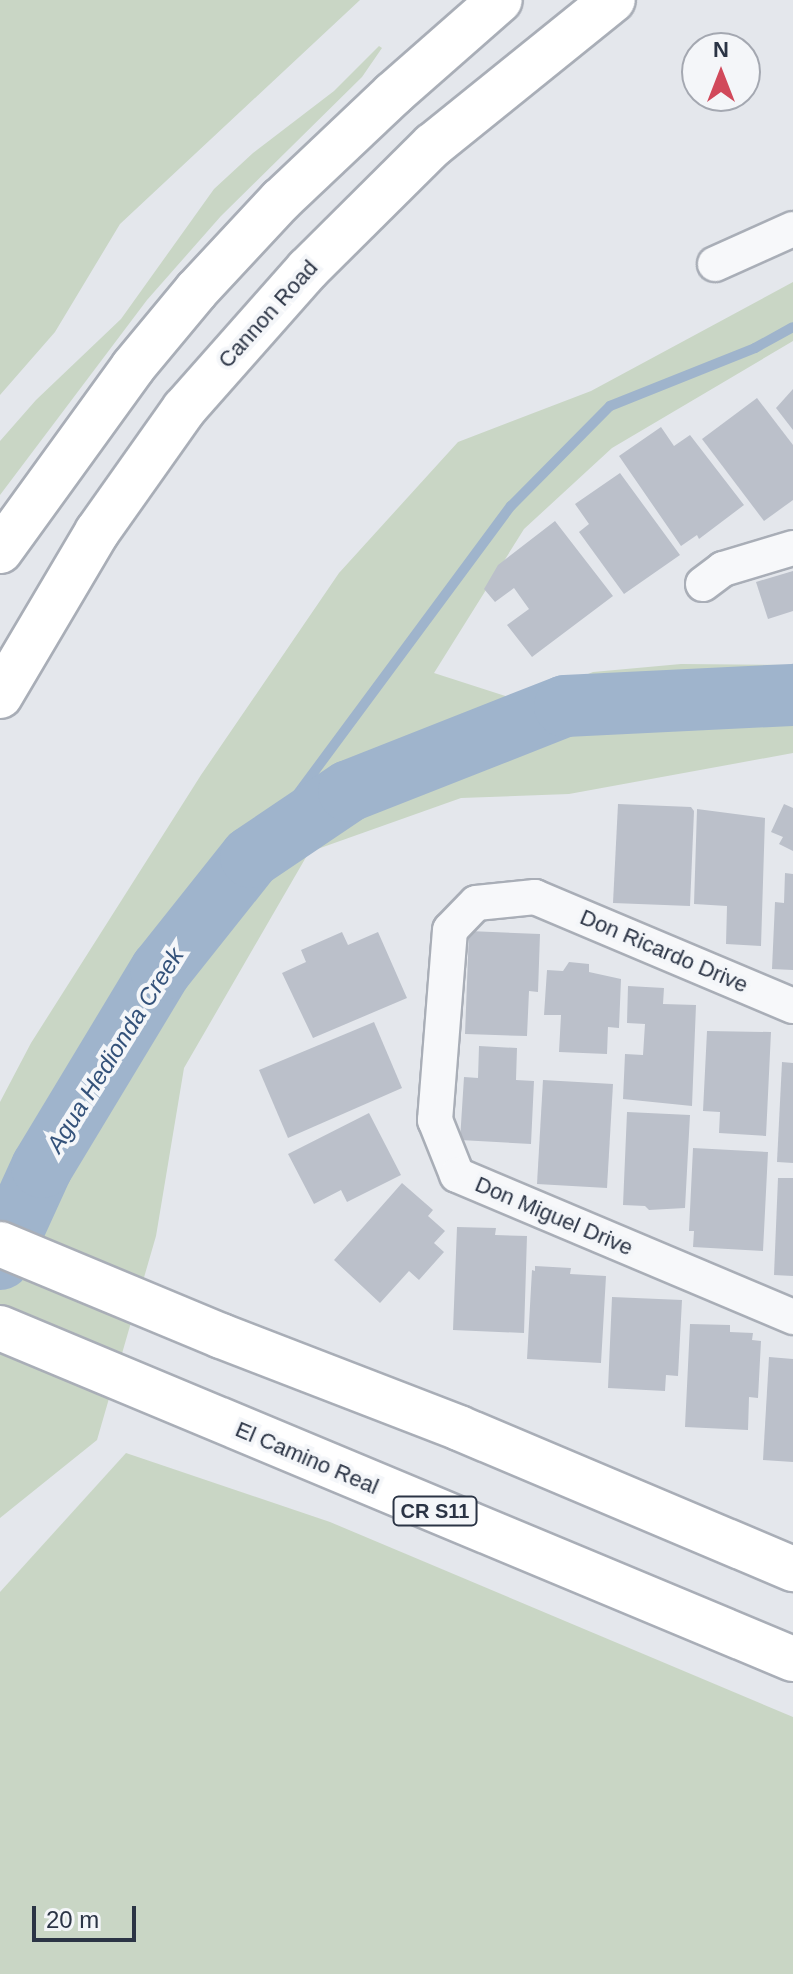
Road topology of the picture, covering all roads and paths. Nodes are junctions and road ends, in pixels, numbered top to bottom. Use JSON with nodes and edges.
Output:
{"nodes":[{"id":1,"x":500,"y":0,"type":"edge"},
{"id":2,"x":613,"y":0,"type":"edge"},
{"id":3,"x":793,"y":229,"type":"edge"},
{"id":4,"x":715,"y":264,"type":"dead end"},
{"id":5,"x":793,"y":548,"type":"edge"},
{"id":6,"x":0,"y":551,"type":"edge"},
{"id":7,"x":703,"y":584,"type":"dead end"},
{"id":8,"x":0,"y":696,"type":"edge"},
{"id":9,"x":535,"y":897,"type":"joint"},
{"id":10,"x":793,"y":1006,"type":"edge"},
{"id":11,"x":0,"y":1244,"type":"edge"},
{"id":12,"x":793,"y":1317,"type":"edge"},
{"id":13,"x":0,"y":1328,"type":"edge"},
{"id":14,"x":793,"y":1569,"type":"edge"},
{"id":15,"x":793,"y":1659,"type":"edge"}],
"edges":[{"from":1,"to":6,"type":"main road"},
{"from":2,"to":8,"type":"main road","name":"Cannon Road"},
{"from":3,"to":4,"type":"street"},
{"from":5,"to":7,"type":"street"},
{"from":9,"to":10,"type":"street","name":"Don Ricardo Drive"},
{"from":9,"to":12,"type":"street","name":"Don Miguel Drive"},
{"from":11,"to":14,"type":"main road"},
{"from":13,"to":15,"type":"main road","name":"El Camino Real","number":"CR S11"}]}
